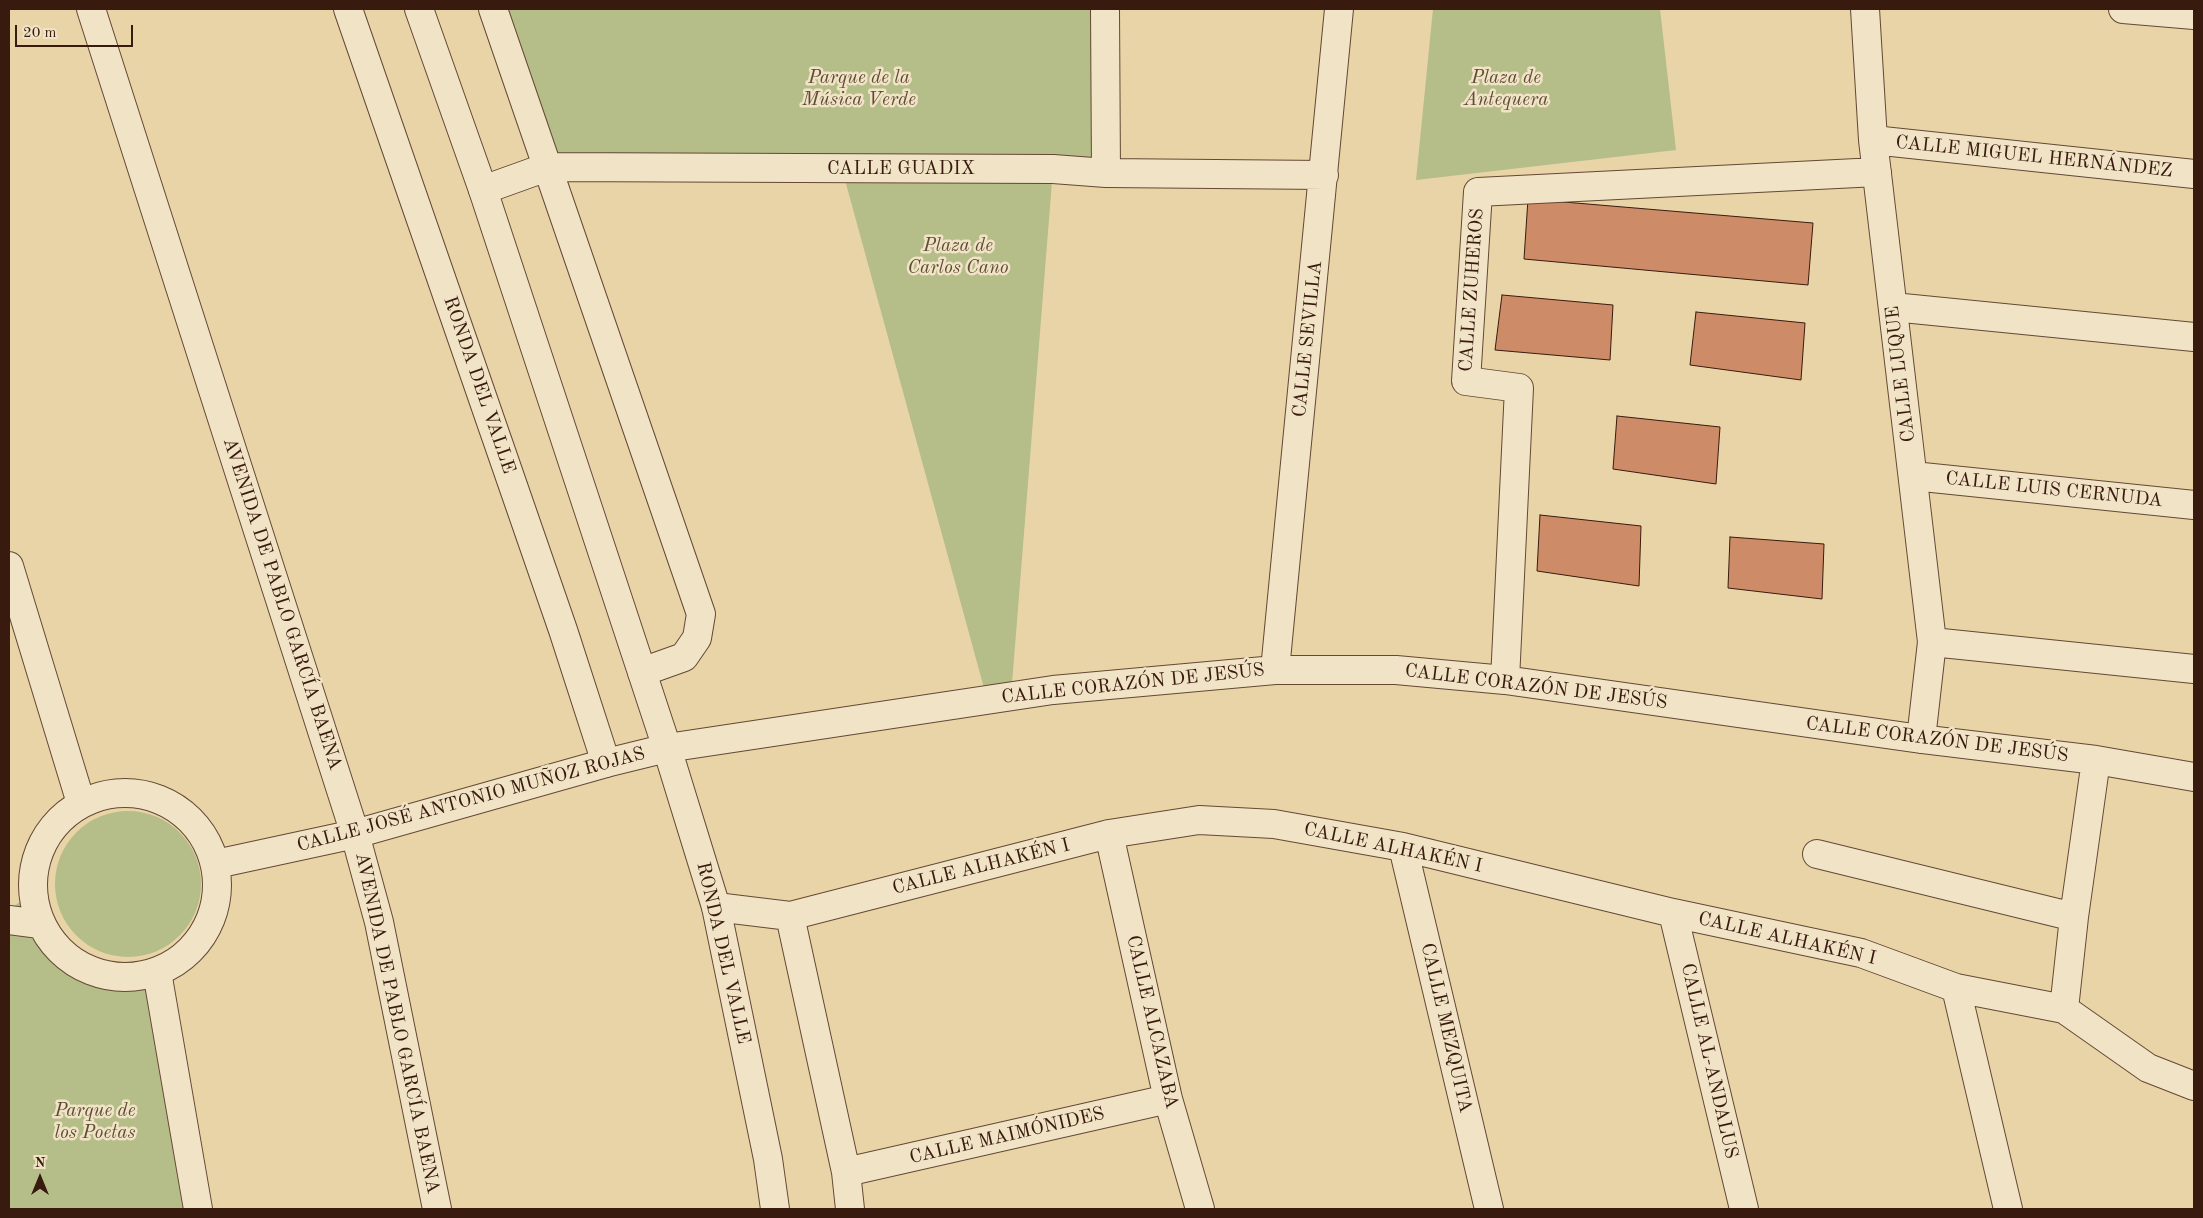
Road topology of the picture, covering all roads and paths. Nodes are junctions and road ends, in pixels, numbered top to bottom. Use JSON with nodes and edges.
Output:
{"nodes":[{"id":1,"x":91,"y":9,"type":"edge"},
{"id":2,"x":348,"y":9,"type":"edge"},
{"id":3,"x":419,"y":9,"type":"edge"},
{"id":4,"x":493,"y":9,"type":"edge"},
{"id":5,"x":1106,"y":9,"type":"edge"},
{"id":6,"x":1339,"y":9,"type":"edge"},
{"id":7,"x":1866,"y":9,"type":"edge"},
{"id":8,"x":2123,"y":9,"type":"edge"},
{"id":9,"x":2194,"y":15,"type":"edge"},
{"id":10,"x":1873,"y":140,"type":"junction"},
{"id":11,"x":547,"y":167,"type":"junction"},
{"id":12,"x":1106,"y":172,"type":"junction"},
{"id":13,"x":1877,"y":172,"type":"junction"},
{"id":14,"x":1324,"y":174,"type":"junction"},
{"id":15,"x":2194,"y":174,"type":"edge"},
{"id":16,"x":483,"y":190,"type":"junction"},
{"id":17,"x":1893,"y":307,"type":"junction"},
{"id":18,"x":2194,"y":338,"type":"edge"},
{"id":19,"x":1913,"y":476,"type":"junction"},
{"id":20,"x":2194,"y":504,"type":"edge"},
{"id":21,"x":9,"y":566,"type":"edge"},
{"id":22,"x":18,"y":627,"type":"edge"},
{"id":23,"x":1932,"y":642,"type":"junction"},
{"id":24,"x":2194,"y":669,"type":"edge"},
{"id":25,"x":1275,"y":670,"type":"junction"},
{"id":26,"x":642,"y":672,"type":"junction"},
{"id":27,"x":1505,"y":680,"type":"junction"},
{"id":28,"x":1921,"y":739,"type":"junction"},
{"id":29,"x":667,"y":748,"type":"junction"},
{"id":30,"x":2096,"y":760,"type":"junction"},
{"id":31,"x":606,"y":763,"type":"junction"},
{"id":32,"x":2194,"y":777,"type":"edge"},
{"id":33,"x":81,"y":804,"type":"junction"},
{"id":34,"x":355,"y":834,"type":"junction"},
{"id":35,"x":1110,"y":834,"type":"junction"},
{"id":36,"x":1403,"y":847,"type":"junction"},
{"id":37,"x":1817,"y":854,"type":"dead end"},
{"id":38,"x":216,"y":864,"type":"junction"},
{"id":39,"x":32,"y":893,"type":"junction"},
{"id":40,"x":716,"y":907,"type":"junction"},
{"id":41,"x":9,"y":910,"type":"edge"},
{"id":42,"x":1673,"y":913,"type":"junction"},
{"id":43,"x":790,"y":916,"type":"junction"},
{"id":44,"x":2074,"y":916,"type":"junction"},
{"id":45,"x":9,"y":920,"type":"edge"},
{"id":46,"x":40,"y":924,"type":"junction"},
{"id":47,"x":157,"y":972,"type":"junction"},
{"id":48,"x":1956,"y":988,"type":"junction"},
{"id":49,"x":2064,"y":1009,"type":"junction"},
{"id":50,"x":2194,"y":1086,"type":"edge"},
{"id":51,"x":1168,"y":1099,"type":"junction"},
{"id":52,"x":846,"y":1172,"type":"junction"},
{"id":53,"x":198,"y":1209,"type":"edge"},
{"id":54,"x":437,"y":1209,"type":"edge"},
{"id":55,"x":775,"y":1209,"type":"edge"},
{"id":56,"x":850,"y":1209,"type":"edge"},
{"id":57,"x":1200,"y":1209,"type":"edge"},
{"id":58,"x":1490,"y":1209,"type":"edge"},
{"id":59,"x":1744,"y":1209,"type":"edge"},
{"id":60,"x":2008,"y":1209,"type":"edge"}],
"edges":[{"from":1,"to":34,"type":"street","name":"AVENIDA DE PABLO GARCÍA BAENA"},
{"from":2,"to":31,"type":"street","name":"RONDA DEL VALLE"},
{"from":3,"to":16,"type":"street","name":"RONDA DEL VALLE"},
{"from":4,"to":11,"type":"street"},
{"from":5,"to":12,"type":"street"},
{"from":6,"to":14,"type":"street","name":"CALLE SEVILLA"},
{"from":7,"to":10,"type":"street","name":"CALLE LUQUE"},
{"from":8,"to":9,"type":"street"},
{"from":10,"to":13,"type":"street","name":"CALLE LUQUE"},
{"from":10,"to":15,"type":"street","name":"CALLE MIGUEL HERNÁNDEZ"},
{"from":11,"to":12,"type":"street","name":"CALLE GUADIX"},
{"from":11,"to":16,"type":"street","name":"CALLE GUADIX"},
{"from":11,"to":26,"type":"street"},
{"from":12,"to":14,"type":"street","name":"CALLE GUADIX"},
{"from":13,"to":17,"type":"street","name":"CALLE LUQUE"},
{"from":13,"to":27,"type":"street","name":"CALLE ZUHEROS"},
{"from":14,"to":25,"type":"street","name":"CALLE SEVILLA"},
{"from":16,"to":26,"type":"street","name":"RONDA DEL VALLE"},
{"from":17,"to":18,"type":"street"},
{"from":17,"to":19,"type":"street","name":"CALLE LUQUE"},
{"from":19,"to":20,"type":"street","name":"CALLE LUIS CERNUDA"},
{"from":19,"to":23,"type":"street","name":"CALLE LUQUE"},
{"from":21,"to":22,"type":"street"},
{"from":22,"to":33,"type":"street"},
{"from":23,"to":24,"type":"street"},
{"from":23,"to":28,"type":"street","name":"CALLE LUQUE"},
{"from":25,"to":27,"type":"street","name":"CALLE CORAZÓN DE JESÚS"},
{"from":25,"to":29,"type":"street","name":"CALLE CORAZÓN DE JESÚS"},
{"from":26,"to":29,"type":"street","name":"RONDA DEL VALLE"},
{"from":27,"to":28,"type":"street","name":"CALLE CORAZÓN DE JESÚS"},
{"from":28,"to":30,"type":"street","name":"CALLE CORAZÓN DE JESÚS"},
{"from":29,"to":31,"type":"street","name":"CALLE JOSÉ ANTONIO MUÑOZ ROJAS"},
{"from":29,"to":40,"type":"street","name":"RONDA DEL VALLE"},
{"from":30,"to":32,"type":"street","name":"CALLE CORAZÓN DE JESÚS"},
{"from":30,"to":44,"type":"street"},
{"from":31,"to":34,"type":"street","name":"CALLE JOSÉ ANTONIO MUÑOZ ROJAS"},
{"from":33,"to":38,"type":"street"},
{"from":33,"to":39,"type":"street"},
{"from":34,"to":38,"type":"street","name":"CALLE JOSÉ ANTONIO MUÑOZ ROJAS"},
{"from":34,"to":54,"type":"street","name":"AVENIDA DE PABLO GARCÍA BAENA"},
{"from":35,"to":36,"type":"street","name":"CALLE ALHAKÉN I"},
{"from":35,"to":43,"type":"street","name":"CALLE ALHAKÉN I"},
{"from":35,"to":51,"type":"street","name":"CALLE ALCAZABA"},
{"from":36,"to":42,"type":"street","name":"CALLE ALHAKÉN I"},
{"from":36,"to":58,"type":"street","name":"CALLE MEZQUITA"},
{"from":37,"to":44,"type":"street"},
{"from":38,"to":47,"type":"street"},
{"from":39,"to":41,"type":"street"},
{"from":39,"to":46,"type":"street"},
{"from":40,"to":43,"type":"street","name":"CALLE ALHAKÉN I"},
{"from":40,"to":55,"type":"street","name":"RONDA DEL VALLE"},
{"from":42,"to":48,"type":"street","name":"CALLE ALHAKÉN I"},
{"from":42,"to":59,"type":"street","name":"CALLE AL-ANDALUS"},
{"from":43,"to":52,"type":"street"},
{"from":44,"to":49,"type":"street"},
{"from":45,"to":46,"type":"street"},
{"from":46,"to":47,"type":"street"},
{"from":47,"to":53,"type":"street"},
{"from":48,"to":49,"type":"street","name":"CALLE ALHAKÉN I"},
{"from":48,"to":60,"type":"street"},
{"from":49,"to":50,"type":"street"},
{"from":51,"to":52,"type":"street","name":"CALLE MAIMÓNIDES"},
{"from":51,"to":57,"type":"street","name":"CALLE ALCAZABA"},
{"from":52,"to":56,"type":"street"}]}
